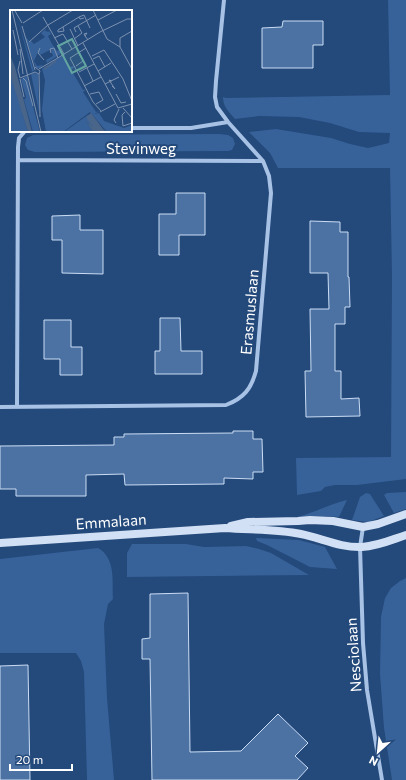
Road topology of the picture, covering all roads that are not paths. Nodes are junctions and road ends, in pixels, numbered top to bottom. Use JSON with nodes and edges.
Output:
{"nodes":[{"id":1,"x":224,"y":0,"type":"edge"},
{"id":2,"x":228,"y":122,"type":"junction"},
{"id":3,"x":132,"y":128,"type":"edge"},
{"id":4,"x":25,"y":132,"type":"edge"},
{"id":5,"x":18,"y":160,"type":"junction"},
{"id":6,"x":263,"y":161,"type":"junction"},
{"id":7,"x":0,"y":407,"type":"edge"},
{"id":8,"x":17,"y":407,"type":"junction"},
{"id":9,"x":406,"y":514,"type":"edge"},
{"id":10,"x":363,"y":527,"type":"junction"},
{"id":11,"x":225,"y":528,"type":"junction"},
{"id":12,"x":406,"y":535,"type":"edge"},
{"id":13,"x":0,"y":543,"type":"edge"},
{"id":14,"x":360,"y":547,"type":"junction"},
{"id":15,"x":382,"y":780,"type":"edge"}],
"edges":[{"from":1,"to":2,"type":"street","name":"Erasmuslaan"},
{"from":2,"to":3,"type":"street","name":"Stevinweg"},
{"from":2,"to":6,"type":"street","name":"Erasmuslaan"},
{"from":4,"to":5,"type":"street"},
{"from":5,"to":6,"type":"street","name":"Stevinweg"},
{"from":5,"to":8,"type":"street"},
{"from":6,"to":8,"type":"street","name":"Erasmuslaan"},
{"from":7,"to":8,"type":"street","name":"Erasmuslaan"},
{"from":9,"to":10,"type":"main road","name":"Emmalaan"},
{"from":10,"to":11,"type":"main road","name":"Emmalaan"},
{"from":10,"to":14,"type":"street","name":"Nesciolaan"},
{"from":11,"to":13,"type":"main road","name":"Emmalaan"},
{"from":11,"to":14,"type":"main road","name":"Emmalaan"},
{"from":12,"to":14,"type":"main road","name":"Emmalaan"},
{"from":14,"to":15,"type":"street","name":"Nesciolaan"}]}
